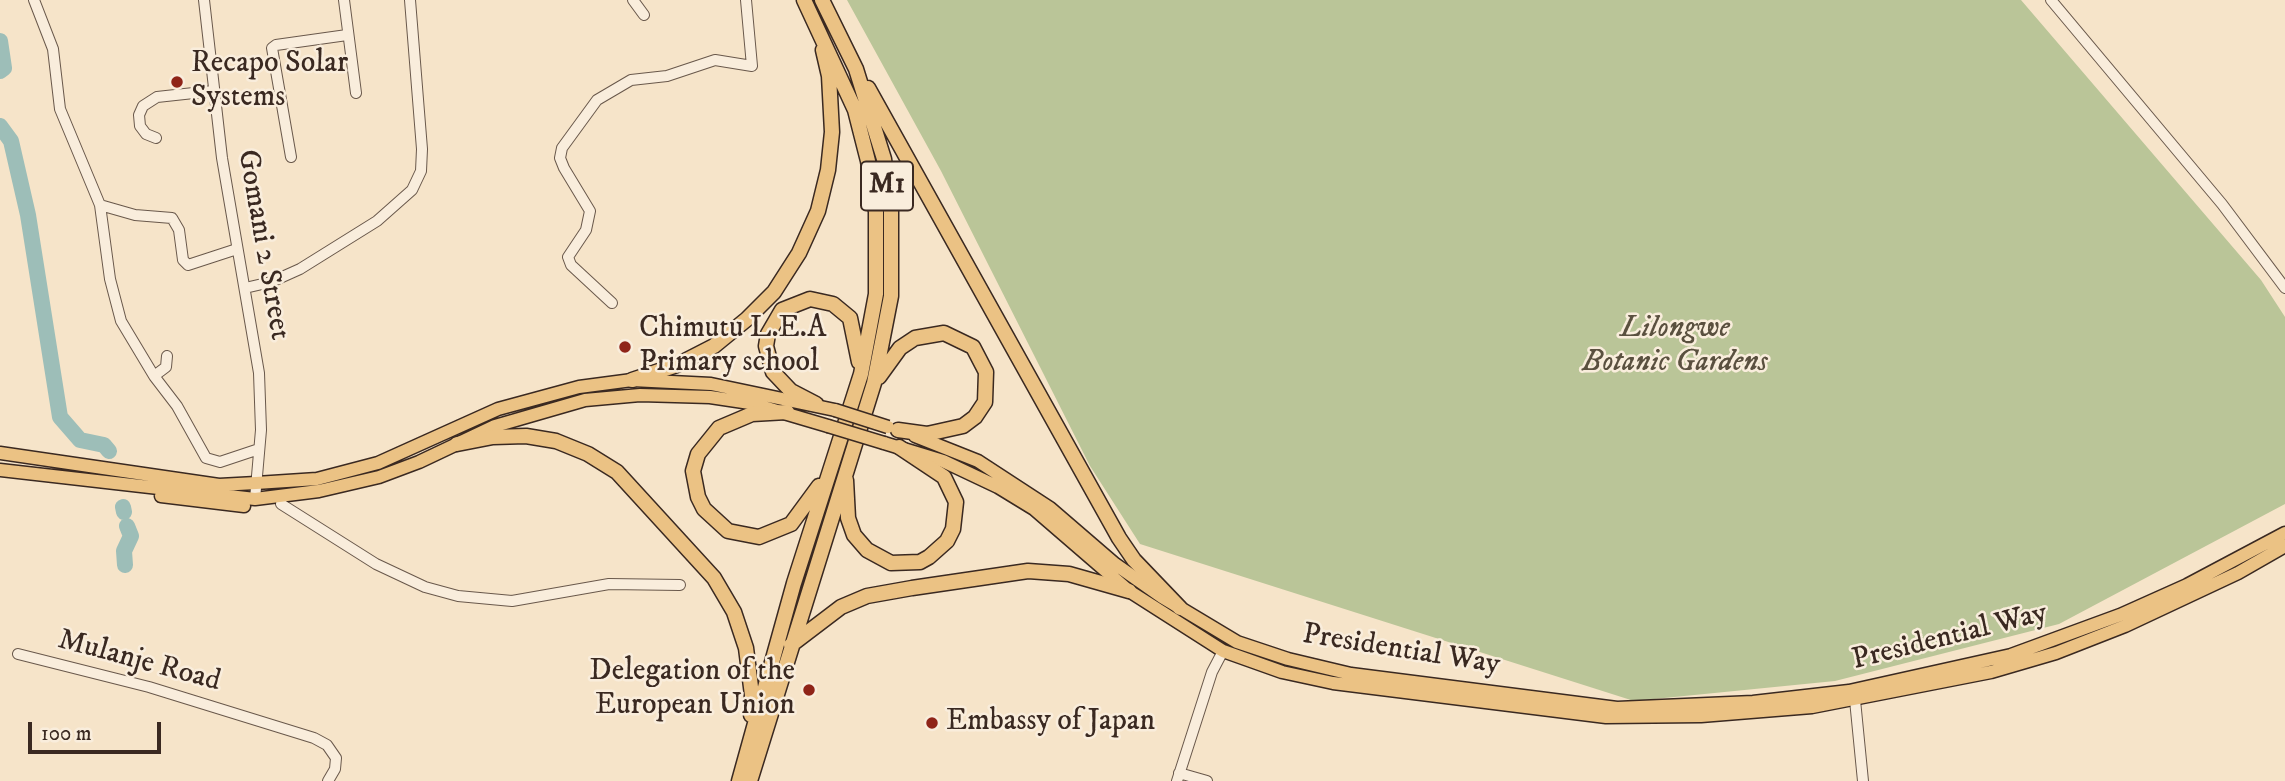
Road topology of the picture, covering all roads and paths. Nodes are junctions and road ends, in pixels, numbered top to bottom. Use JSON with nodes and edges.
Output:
{"nodes":[{"id":1,"x":34,"y":0,"type":"edge"},
{"id":2,"x":204,"y":0,"type":"edge"},
{"id":3,"x":344,"y":0,"type":"edge"},
{"id":4,"x":410,"y":0,"type":"edge"},
{"id":5,"x":633,"y":0,"type":"edge"},
{"id":6,"x":746,"y":0,"type":"edge"},
{"id":7,"x":804,"y":0,"type":"edge"},
{"id":8,"x":822,"y":0,"type":"edge"},
{"id":9,"x":2051,"y":0,"type":"edge"},
{"id":10,"x":644,"y":15,"type":"dead end"},
{"id":11,"x":818,"y":27,"type":"junction"},
{"id":12,"x":347,"y":35,"type":"junction"},
{"id":13,"x":856,"y":69,"type":"junction"},
{"id":14,"x":212,"y":91,"type":"junction"},
{"id":15,"x":356,"y":93,"type":"dead end"},
{"id":16,"x":156,"y":138,"type":"dead end"},
{"id":17,"x":291,"y":157,"type":"dead end"},
{"id":18,"x":100,"y":205,"type":"junction"},
{"id":19,"x":237,"y":248,"type":"junction"},
{"id":20,"x":245,"y":288,"type":"junction"},
{"id":21,"x":2285,"y":288,"type":"edge"},
{"id":22,"x":612,"y":303,"type":"dead end"},
{"id":23,"x":167,"y":356,"type":"dead end"},
{"id":24,"x":861,"y":373,"type":"junction"},
{"id":25,"x":154,"y":376,"type":"junction"},
{"id":26,"x":632,"y":380,"type":"junction"},
{"id":27,"x":874,"y":383,"type":"junction"},
{"id":28,"x":816,"y":404,"type":"junction"},
{"id":29,"x":788,"y":412,"type":"junction"},
{"id":30,"x":893,"y":429,"type":"junction"},
{"id":31,"x":457,"y":444,"type":"junction"},
{"id":32,"x":900,"y":447,"type":"junction"},
{"id":33,"x":259,"y":449,"type":"junction"},
{"id":34,"x":0,"y":453,"type":"edge"},
{"id":35,"x":419,"y":462,"type":"junction"},
{"id":36,"x":831,"y":466,"type":"junction"},
{"id":37,"x":846,"y":468,"type":"junction"},
{"id":38,"x":0,"y":470,"type":"edge"},
{"id":39,"x":71,"y":480,"type":"junction"},
{"id":40,"x":256,"y":483,"type":"junction"},
{"id":41,"x":255,"y":499,"type":"junction"},
{"id":42,"x":281,"y":504,"type":"junction"},
{"id":43,"x":2285,"y":533,"type":"edge"},
{"id":44,"x":2285,"y":546,"type":"edge"},
{"id":45,"x":680,"y":586,"type":"dead end"},
{"id":46,"x":1129,"y":591,"type":"junction"},
{"id":47,"x":1180,"y":608,"type":"junction"},
{"id":48,"x":791,"y":645,"type":"junction"},
{"id":49,"x":1223,"y":651,"type":"junction"},
{"id":50,"x":18,"y":654,"type":"dead end"},
{"id":51,"x":1855,"y":700,"type":"junction"},
{"id":52,"x":750,"y":741,"type":"junction"},
{"id":53,"x":1178,"y":777,"type":"edge"},
{"id":54,"x":328,"y":781,"type":"edge"},
{"id":55,"x":738,"y":781,"type":"edge"},
{"id":56,"x":750,"y":781,"type":"edge"},
{"id":57,"x":1207,"y":781,"type":"edge"},
{"id":58,"x":1863,"y":781,"type":"edge"}],
"edges":[{"from":1,"to":18,"type":"street"},
{"from":2,"to":14,"type":"street","name":"Gomani 2 Street"},
{"from":3,"to":12,"type":"street"},
{"from":4,"to":20,"type":"street"},
{"from":5,"to":10,"type":"street"},
{"from":6,"to":22,"type":"street"},
{"from":7,"to":11,"type":"highway","number":"M1"},
{"from":8,"to":13,"type":"highway","number":"M1"},
{"from":9,"to":21,"type":"street"},
{"from":11,"to":24,"type":"highway","number":"M1"},
{"from":11,"to":26,"type":"highway"},
{"from":12,"to":15,"type":"street"},
{"from":12,"to":17,"type":"street"},
{"from":13,"to":27,"type":"highway","number":"M1"},
{"from":13,"to":47,"type":"highway"},
{"from":14,"to":16,"type":"street"},
{"from":14,"to":19,"type":"street","name":"Gomani 2 Street"},
{"from":18,"to":19,"type":"street"},
{"from":18,"to":25,"type":"street"},
{"from":19,"to":20,"type":"street","name":"Gomani 2 Street"},
{"from":20,"to":33,"type":"street","name":"Gomani 2 Street"},
{"from":23,"to":25,"type":"street"},
{"from":24,"to":28,"type":"highway"},
{"from":24,"to":36,"type":"highway","number":"M1"},
{"from":25,"to":33,"type":"street"},
{"from":26,"to":28,"type":"main road","name":"Presidential Way"},
{"from":26,"to":40,"type":"main road","name":"Presidential Way"},
{"from":27,"to":30,"type":"highway"},
{"from":27,"to":37,"type":"highway","number":"M1"},
{"from":28,"to":30,"type":"main road","name":"Presidential Way","bridge":true},
{"from":29,"to":31,"type":"main road","name":"Presidential Way"},
{"from":29,"to":32,"type":"main road","name":"Presidential Way","bridge":true},
{"from":29,"to":36,"type":"highway"},
{"from":30,"to":47,"type":"main road","name":"Presidential Way"},
{"from":31,"to":35,"type":"main road","name":"Presidential Way"},
{"from":31,"to":52,"type":"highway"},
{"from":32,"to":37,"type":"highway"},
{"from":32,"to":46,"type":"main road","name":"Presidential Way"},
{"from":33,"to":40,"type":"street","name":"Gomani 2 Street"},
{"from":34,"to":40,"type":"main road","name":"Presidential Way"},
{"from":35,"to":41,"type":"main road"},
{"from":35,"to":42,"type":"main road"},
{"from":36,"to":52,"type":"highway","number":"M1"},
{"from":37,"to":48,"type":"highway","number":"M1"},
{"from":38,"to":39,"type":"main road"},
{"from":39,"to":41,"type":"main road"},
{"from":39,"to":42,"type":"main road"},
{"from":40,"to":41,"type":"street","name":"Gomani 2 Street"},
{"from":42,"to":45,"type":"street"},
{"from":43,"to":47,"type":"main road","name":"Presidential Way"},
{"from":44,"to":51,"type":"main road","name":"Presidential Way"},
{"from":46,"to":48,"type":"highway"},
{"from":46,"to":49,"type":"main road","name":"Presidential Way"},
{"from":48,"to":56,"type":"highway","number":"M1"},
{"from":49,"to":51,"type":"main road","name":"Presidential Way"},
{"from":49,"to":53,"type":"street"},
{"from":50,"to":54,"type":"street","name":"Mulanje Road"},
{"from":51,"to":58,"type":"street"},
{"from":52,"to":55,"type":"highway","number":"M1"},
{"from":53,"to":57,"type":"street"}]}
